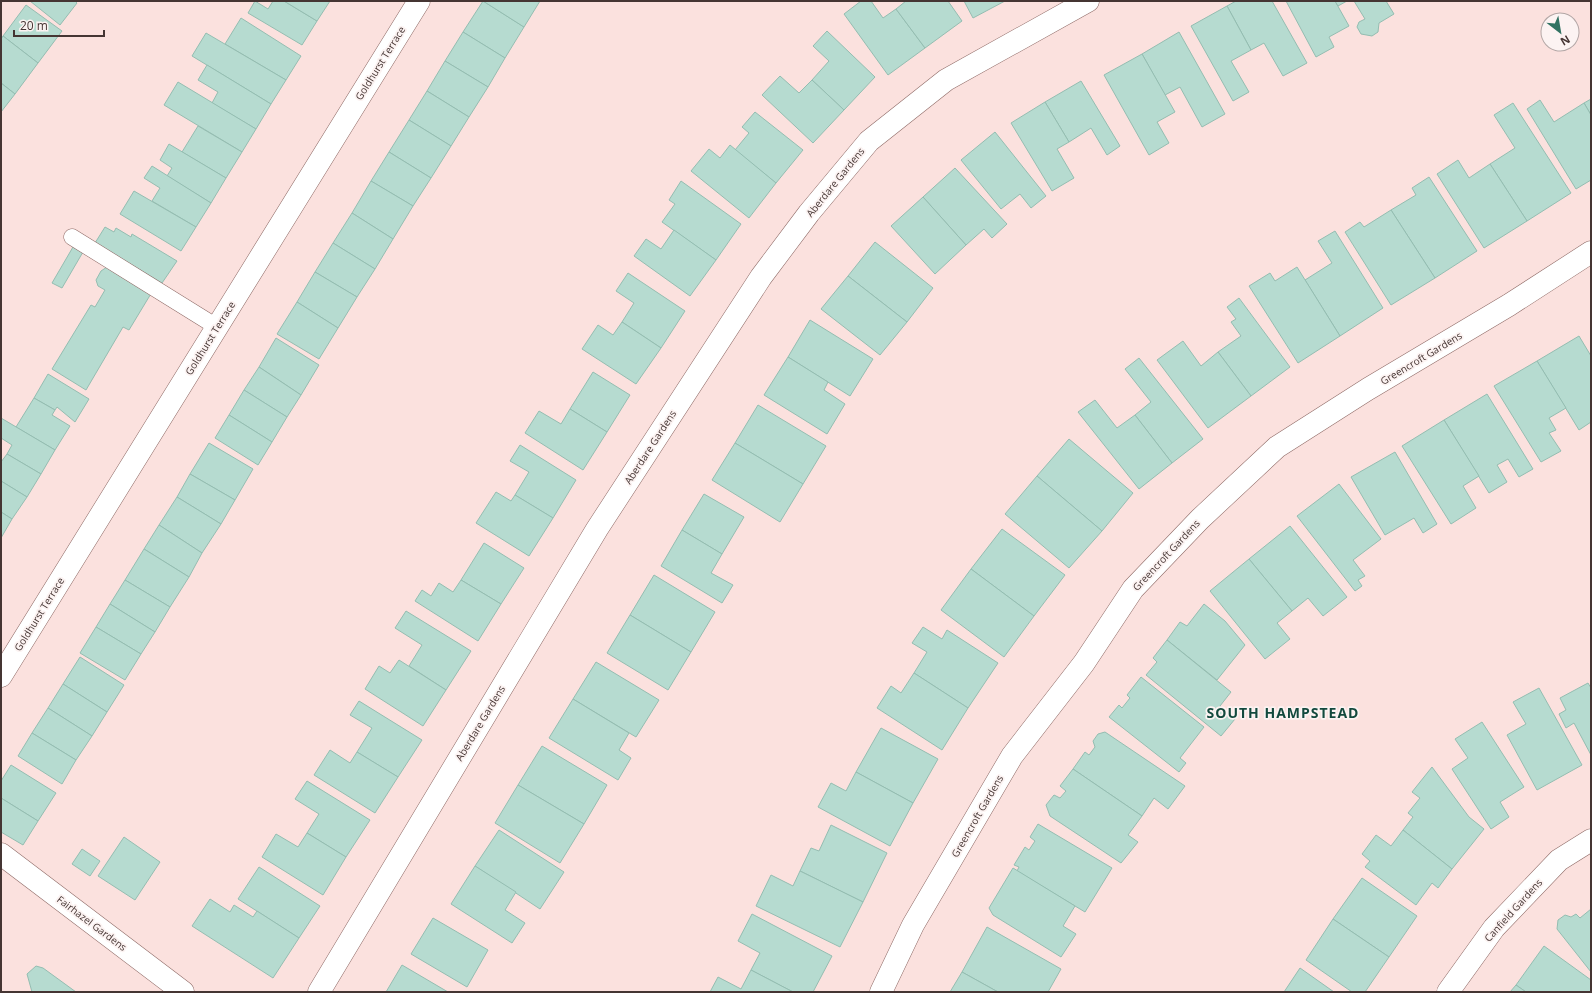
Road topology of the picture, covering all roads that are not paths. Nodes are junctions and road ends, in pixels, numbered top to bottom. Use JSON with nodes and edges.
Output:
{"nodes":[{"id":1,"x":419,"y":1,"type":"edge"},
{"id":2,"x":1088,"y":1,"type":"edge"},
{"id":3,"x":72,"y":237,"type":"dead end"},
{"id":4,"x":1591,"y":252,"type":"edge"},
{"id":5,"x":217,"y":327,"type":"junction"},
{"id":6,"x":1,"y":676,"type":"edge"},
{"id":7,"x":1591,"y":840,"type":"edge"},
{"id":8,"x":1,"y":854,"type":"edge"},
{"id":9,"x":183,"y":992,"type":"edge"},
{"id":10,"x":319,"y":992,"type":"edge"},
{"id":11,"x":881,"y":992,"type":"edge"},
{"id":12,"x":1448,"y":992,"type":"edge"}],
"edges":[{"from":1,"to":5,"type":"street","name":"Goldhurst Terrace"},
{"from":2,"to":10,"type":"street","name":"Aberdare Gardens"},
{"from":3,"to":5,"type":"lane"},
{"from":4,"to":11,"type":"street","name":"Greencroft Gardens"},
{"from":5,"to":6,"type":"street","name":"Goldhurst Terrace"},
{"from":7,"to":12,"type":"street","name":"Canfield Gardens"},
{"from":8,"to":9,"type":"street","name":"Fairhazel Gardens"}]}
